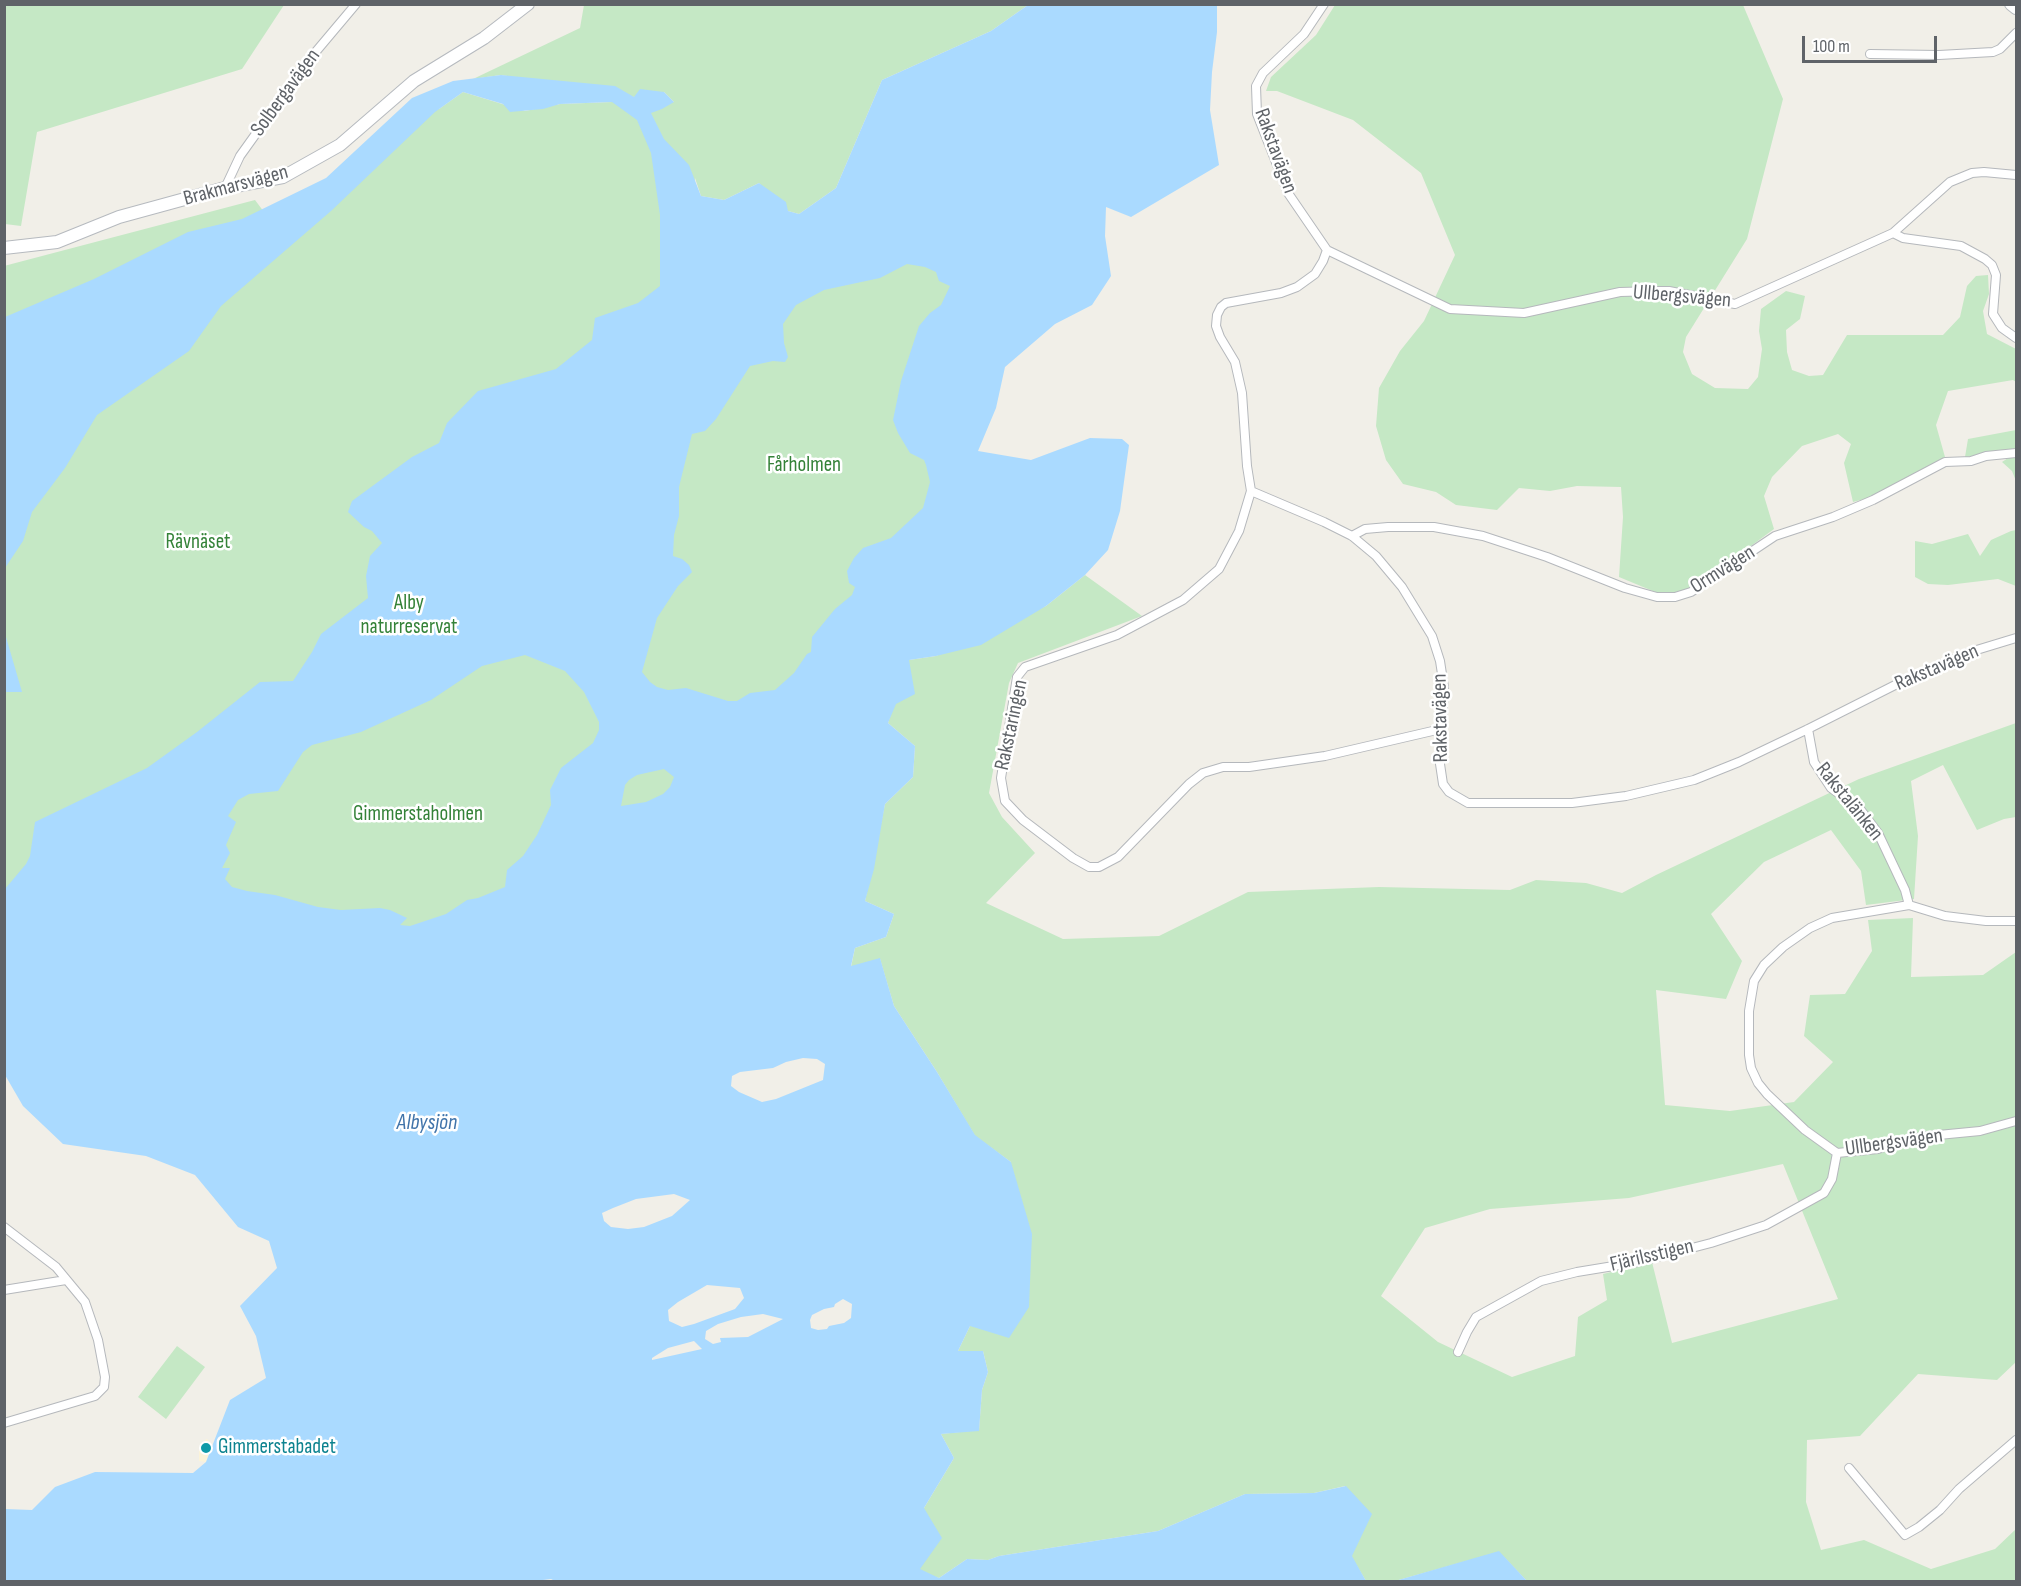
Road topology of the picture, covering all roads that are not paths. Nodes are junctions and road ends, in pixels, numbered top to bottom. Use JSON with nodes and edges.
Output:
{"nodes":[{"id":1,"x":356,"y":4,"type":"edge"},
{"id":2,"x":528,"y":4,"type":"edge"},
{"id":3,"x":1324,"y":4,"type":"edge"},
{"id":4,"x":2011,"y":4,"type":"edge"},
{"id":5,"x":2016,"y":8,"type":"edge"},
{"id":6,"x":2016,"y":33,"type":"edge"},
{"id":7,"x":1870,"y":54,"type":"dead end"},
{"id":8,"x":2016,"y":175,"type":"edge"},
{"id":9,"x":225,"y":188,"type":"junction"},
{"id":10,"x":1893,"y":233,"type":"junction"},
{"id":11,"x":4,"y":248,"type":"edge"},
{"id":12,"x":1327,"y":250,"type":"junction"},
{"id":13,"x":2016,"y":338,"type":"edge"},
{"id":14,"x":2016,"y":453,"type":"edge"},
{"id":15,"x":1251,"y":491,"type":"junction"},
{"id":16,"x":1352,"y":536,"type":"junction"},
{"id":17,"x":2016,"y":638,"type":"edge"},
{"id":18,"x":1441,"y":729,"type":"junction"},
{"id":19,"x":1808,"y":729,"type":"junction"},
{"id":20,"x":1910,"y":905,"type":"junction"},
{"id":21,"x":2016,"y":921,"type":"edge"},
{"id":22,"x":2016,"y":1121,"type":"edge"},
{"id":23,"x":1837,"y":1153,"type":"junction"},
{"id":24,"x":4,"y":1227,"type":"edge"},
{"id":25,"x":66,"y":1280,"type":"junction"},
{"id":26,"x":4,"y":1290,"type":"edge"},
{"id":27,"x":1458,"y":1352,"type":"dead end"},
{"id":28,"x":4,"y":1424,"type":"edge"},
{"id":29,"x":2016,"y":1440,"type":"edge"},
{"id":30,"x":1849,"y":1468,"type":"dead end"}],
"edges":[{"from":1,"to":9,"type":"street","name":"Solbergavägen"},
{"from":2,"to":9,"type":"street","name":"Brakmarsvägen"},
{"from":3,"to":12,"type":"street","name":"Rakstavägen"},
{"from":4,"to":5,"type":"street"},
{"from":6,"to":7,"type":"street"},
{"from":8,"to":10,"type":"street","name":"Ullbergsvägen"},
{"from":9,"to":11,"type":"street","name":"Brakmarsvägen"},
{"from":10,"to":12,"type":"street","name":"Ullbergsvägen"},
{"from":10,"to":13,"type":"street"},
{"from":12,"to":15,"type":"street"},
{"from":14,"to":16,"type":"street","name":"Ormvägen"},
{"from":15,"to":16,"type":"street","name":"Rakstavägen"},
{"from":15,"to":18,"type":"street","name":"Rakstaringen"},
{"from":16,"to":18,"type":"street","name":"Rakstavägen"},
{"from":17,"to":19,"type":"street","name":"Rakstavägen"},
{"from":18,"to":19,"type":"street","name":"Rakstavägen"},
{"from":19,"to":20,"type":"street","name":"Rakstalänken"},
{"from":20,"to":21,"type":"street","name":"Ullbergsvägen"},
{"from":20,"to":23,"type":"street","name":"Ullbergsvägen"},
{"from":22,"to":23,"type":"street","name":"Ullbergsvägen"},
{"from":23,"to":27,"type":"street","name":"Fjärilsstigen"},
{"from":24,"to":25,"type":"street"},
{"from":25,"to":26,"type":"street"},
{"from":25,"to":28,"type":"street"},
{"from":29,"to":30,"type":"street"}]}
